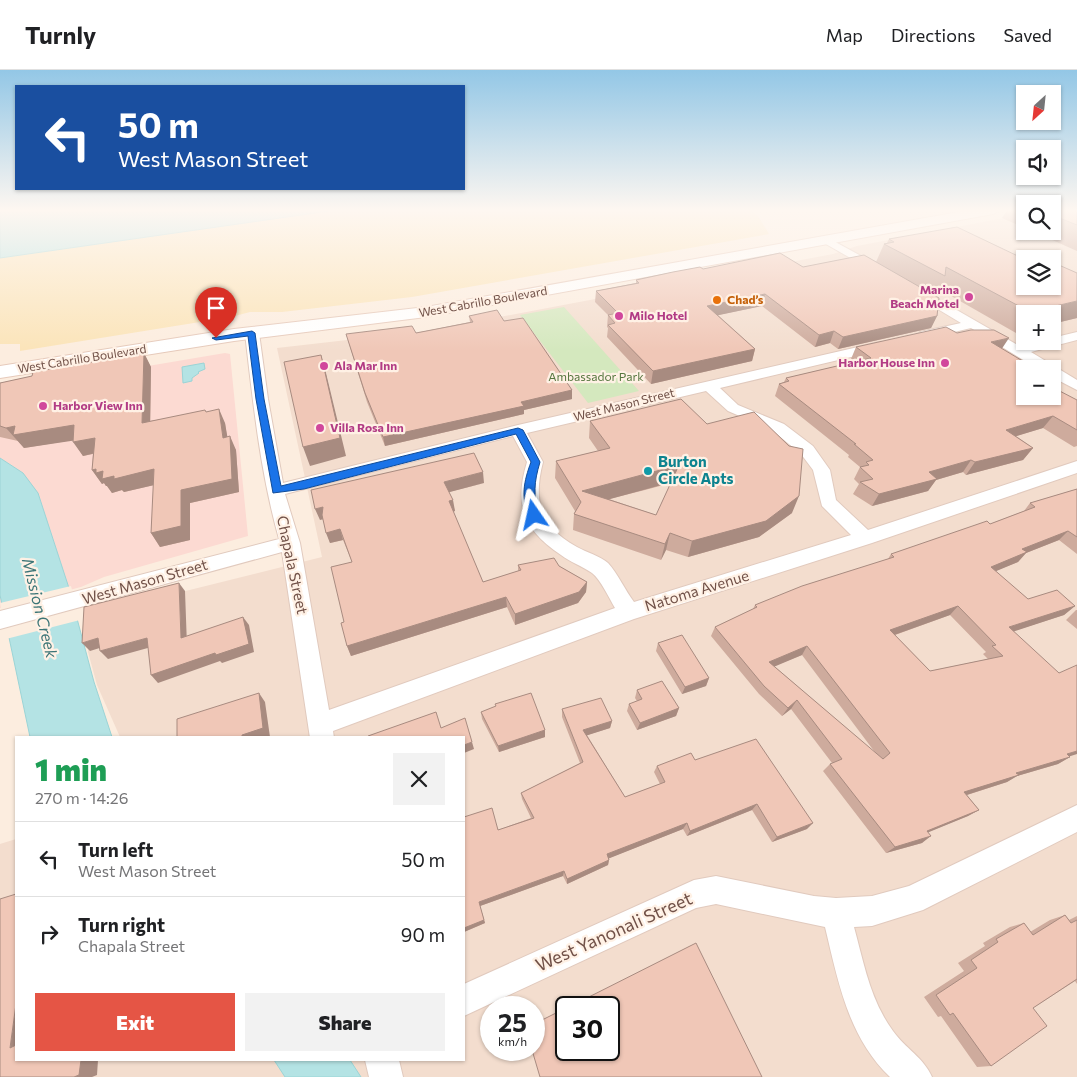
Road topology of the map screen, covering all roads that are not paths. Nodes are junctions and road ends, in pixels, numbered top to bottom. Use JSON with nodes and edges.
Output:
{"nodes":[{"id":1,"x":733,"y":257,"type":"edge"},
{"id":2,"x":857,"y":257,"type":"edge"},
{"id":3,"x":890,"y":276,"type":"edge"},
{"id":4,"x":906,"y":285,"type":"edge"},
{"id":5,"x":973,"y":324,"type":"junction"},
{"id":6,"x":252,"y":333,"type":"junction"},
{"id":7,"x":1077,"y":336,"type":"edge"},
{"id":8,"x":910,"y":339,"type":"edge"},
{"id":9,"x":891,"y":343,"type":"edge"},
{"id":10,"x":1020,"y":351,"type":"junction"},
{"id":11,"x":1034,"y":360,"type":"edge"},
{"id":12,"x":0,"y":372,"type":"edge"},
{"id":13,"x":1061,"y":376,"type":"edge"},
{"id":14,"x":708,"y":385,"type":"junction"},
{"id":15,"x":1077,"y":386,"type":"edge"},
{"id":16,"x":518,"y":430,"type":"junction"},
{"id":17,"x":1077,"y":467,"type":"edge"},
{"id":18,"x":276,"y":490,"type":"junction"},
{"id":19,"x":865,"y":538,"type":"junction"},
{"id":20,"x":290,"y":543,"type":"junction"},
{"id":21,"x":629,"y":612,"type":"junction"},
{"id":22,"x":2,"y":620,"type":"edge"},
{"id":23,"x":322,"y":731,"type":"edge"},
{"id":24,"x":1077,"y":818,"type":"edge"},
{"id":25,"x":836,"y":913,"type":"junction"},
{"id":26,"x":465,"y":1000,"type":"edge"},
{"id":27,"x":382,"y":1061,"type":"edge"},
{"id":28,"x":386,"y":1077,"type":"edge"},
{"id":29,"x":915,"y":1077,"type":"edge"}],
"edges":[{"from":1,"to":6,"type":"main road","name":"West Cabrillo Boulevard"},
{"from":2,"to":3,"type":"street"},
{"from":4,"to":5,"type":"street"},
{"from":5,"to":8,"type":"street"},
{"from":5,"to":10,"type":"street"},
{"from":6,"to":12,"type":"main road","name":"West Cabrillo Boulevard"},
{"from":6,"to":18,"type":"street","name":"Chapala Street"},
{"from":7,"to":10,"type":"street"},
{"from":9,"to":14,"type":"street","name":"West Mason Street"},
{"from":10,"to":11,"type":"street"},
{"from":13,"to":15,"type":"street"},
{"from":14,"to":16,"type":"street","name":"West Mason Street"},
{"from":14,"to":19,"type":"street"},
{"from":16,"to":18,"type":"street","name":"West Mason Street"},
{"from":16,"to":21,"type":"street"},
{"from":17,"to":19,"type":"street","name":"Natoma Avenue"},
{"from":18,"to":20,"type":"street","name":"Chapala Street"},
{"from":19,"to":21,"type":"street","name":"Natoma Avenue"},
{"from":20,"to":22,"type":"street","name":"West Mason Street"},
{"from":20,"to":23,"type":"street","name":"Chapala Street"},
{"from":21,"to":23,"type":"street","name":"Natoma Avenue"},
{"from":24,"to":25,"type":"street","name":"West Yanonali Street"},
{"from":25,"to":26,"type":"street","name":"West Yanonali Street"},
{"from":25,"to":29,"type":"street"},
{"from":27,"to":28,"type":"street"}]}
